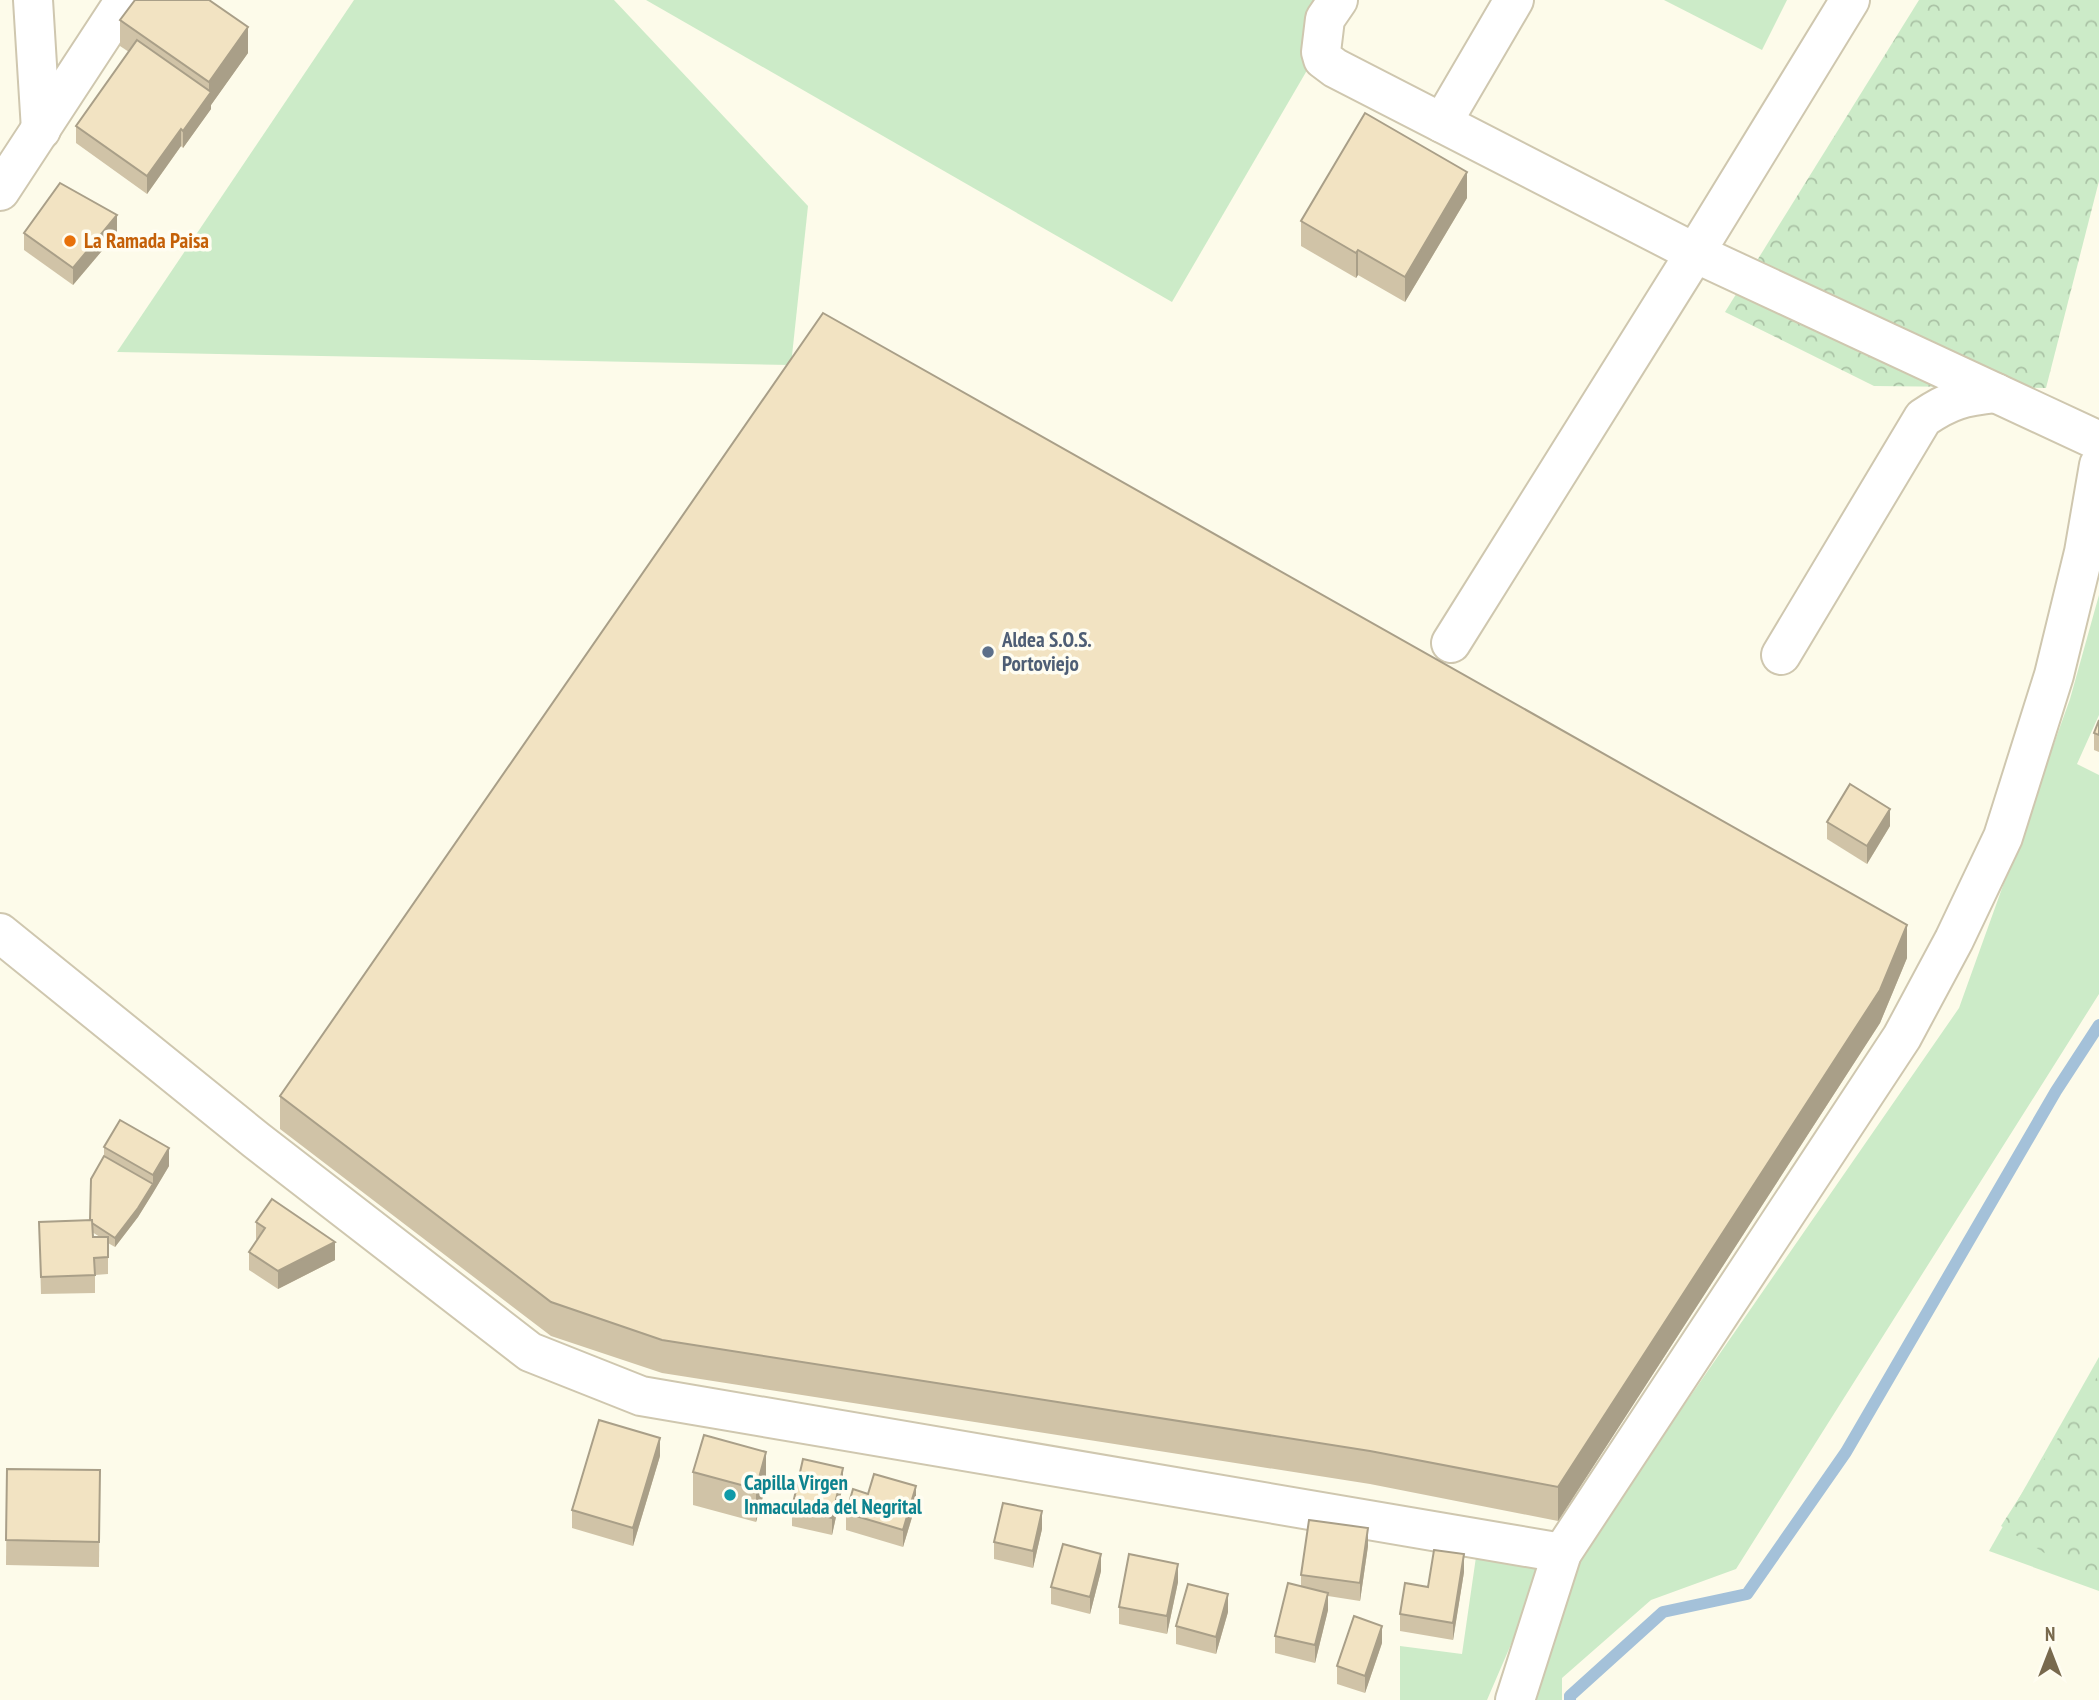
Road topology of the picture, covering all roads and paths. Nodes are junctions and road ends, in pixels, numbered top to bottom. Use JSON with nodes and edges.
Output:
{"nodes":[{"id":1,"x":33,"y":0,"type":"edge"},
{"id":2,"x":125,"y":0,"type":"edge"},
{"id":3,"x":1338,"y":0,"type":"edge"},
{"id":4,"x":1514,"y":0,"type":"edge"},
{"id":5,"x":1850,"y":0,"type":"edge"},
{"id":6,"x":1441,"y":123,"type":"junction"},
{"id":7,"x":41,"y":130,"type":"junction"},
{"id":8,"x":0,"y":191,"type":"edge"},
{"id":9,"x":1695,"y":253,"type":"junction"},
{"id":10,"x":1996,"y":393,"type":"junction"},
{"id":11,"x":2099,"y":441,"type":"edge"},
{"id":12,"x":2099,"y":465,"type":"edge"},
{"id":13,"x":1451,"y":643,"type":"dead end"},
{"id":14,"x":1781,"y":655,"type":"dead end"},
{"id":15,"x":0,"y":933,"type":"edge"},
{"id":16,"x":1562,"y":1553,"type":"junction"},
{"id":17,"x":1515,"y":1700,"type":"edge"}],
"edges":[{"from":1,"to":7,"type":"street"},
{"from":2,"to":7,"type":"street"},
{"from":3,"to":6,"type":"street"},
{"from":4,"to":6,"type":"street"},
{"from":5,"to":9,"type":"street"},
{"from":6,"to":9,"type":"street"},
{"from":7,"to":8,"type":"street"},
{"from":9,"to":10,"type":"street"},
{"from":9,"to":13,"type":"street"},
{"from":10,"to":11,"type":"street"},
{"from":10,"to":14,"type":"street"},
{"from":12,"to":16,"type":"street"},
{"from":15,"to":16,"type":"street"},
{"from":16,"to":17,"type":"street"}]}
